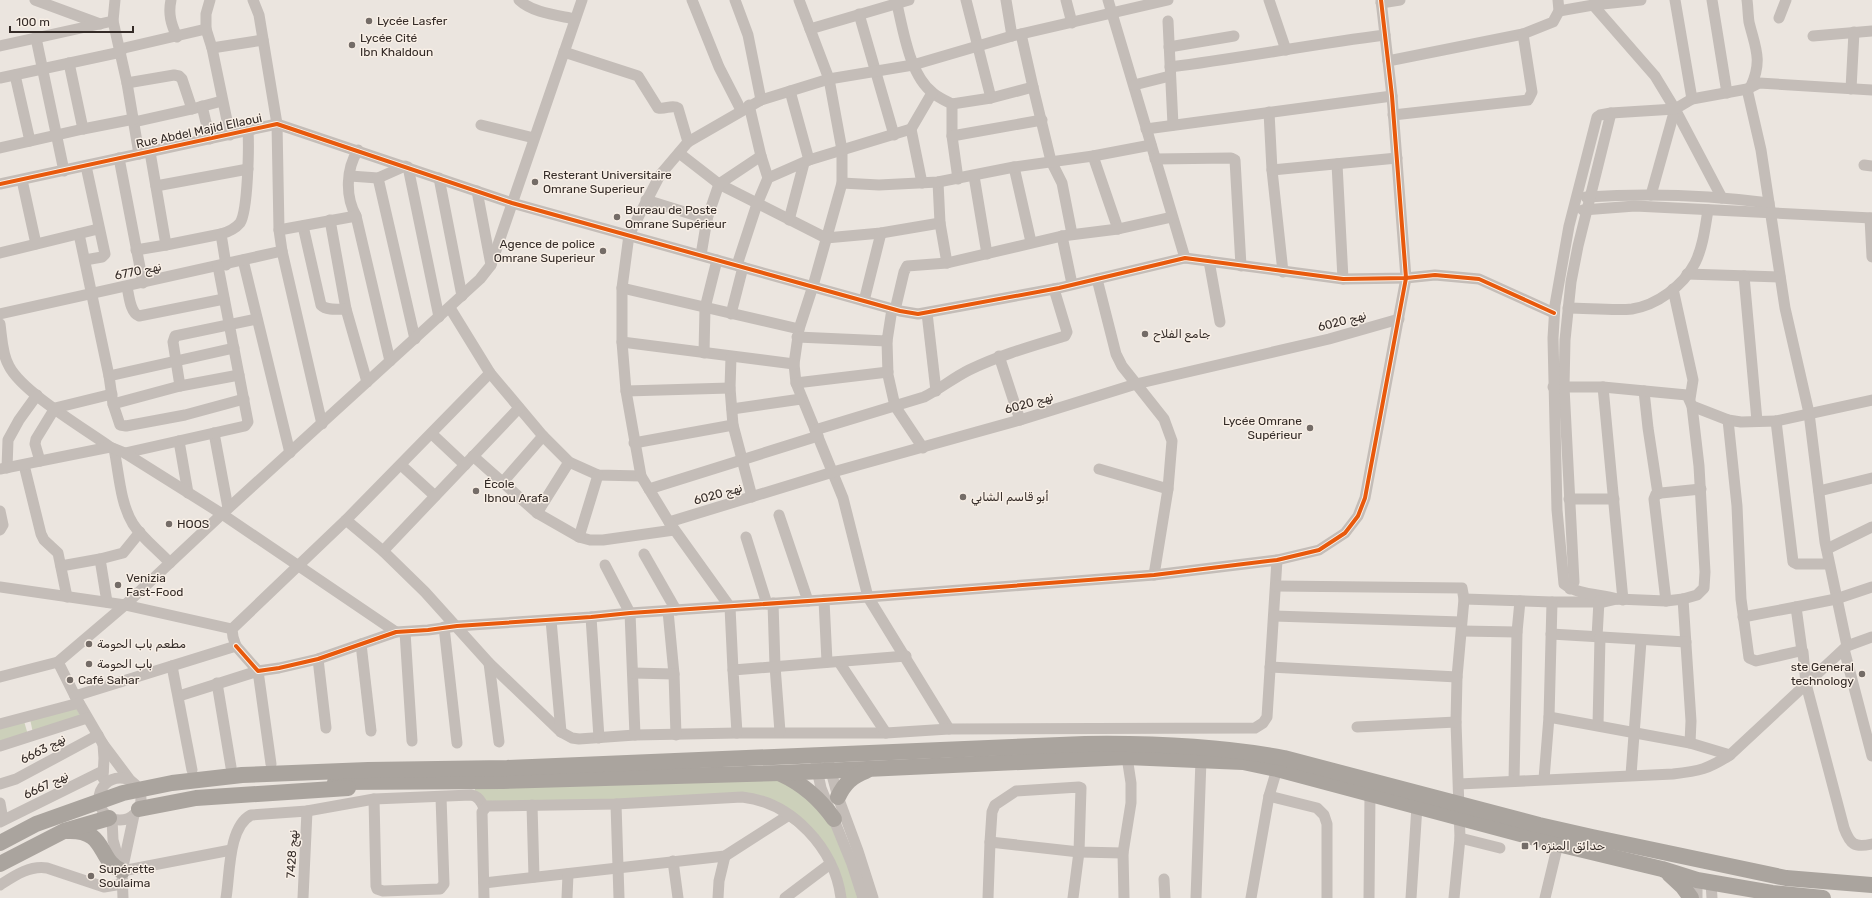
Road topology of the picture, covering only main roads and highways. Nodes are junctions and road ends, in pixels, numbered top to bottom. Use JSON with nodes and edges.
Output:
{"nodes":[{"id":1,"x":822,"y":763,"type":"junction"},
{"id":2,"x":872,"y":770,"type":"junction"},
{"id":3,"x":780,"y":773,"type":"junction"},
{"id":4,"x":238,"y":775,"type":"junction"},
{"id":5,"x":368,"y":776,"type":"junction"},
{"id":6,"x":132,"y":781,"type":"road end"},
{"id":7,"x":101,"y":789,"type":"road end"},
{"id":8,"x":838,"y":798,"type":"road end"},
{"id":9,"x":1459,"y":810,"type":"junction"},
{"id":10,"x":136,"y":812,"type":"road end"},
{"id":11,"x":111,"y":818,"type":"road end"},
{"id":12,"x":834,"y":819,"type":"road end"},
{"id":13,"x":1,"y":825,"type":"edge"},
{"id":14,"x":64,"y":831,"type":"junction"},
{"id":15,"x":0,"y":844,"type":"edge"},
{"id":16,"x":0,"y":855,"type":"edge"},
{"id":17,"x":0,"y":864,"type":"edge"},
{"id":18,"x":1662,"y":870,"type":"junction"},
{"id":19,"x":122,"y":878,"type":"road end"},
{"id":20,"x":1706,"y":879,"type":"edge"},
{"id":21,"x":1872,"y":885,"type":"edge"},
{"id":22,"x":1749,"y":889,"type":"junction"},
{"id":23,"x":1691,"y":898,"type":"edge"},
{"id":24,"x":1726,"y":898,"type":"edge"},
{"id":25,"x":1823,"y":898,"type":"edge"}],
"edges":[{"from":1,"to":2,"type":"highway"},
{"from":1,"to":3,"type":"highway"},
{"from":1,"to":5,"type":"highway"},
{"from":1,"to":9,"type":"highway"},
{"from":2,"to":8,"type":"highway"},
{"from":2,"to":9,"type":"highway"},
{"from":3,"to":5,"type":"highway"},
{"from":3,"to":12,"type":"highway"},
{"from":4,"to":5,"type":"highway"},
{"from":4,"to":5,"type":"highway"},
{"from":4,"to":6,"type":"highway"},
{"from":4,"to":15,"type":"highway"},
{"from":4,"to":16,"type":"highway"},
{"from":5,"to":10,"type":"highway"},
{"from":7,"to":13,"type":"highway"},
{"from":9,"to":18,"type":"highway"},
{"from":9,"to":20,"type":"highway"},
{"from":11,"to":14,"type":"highway"},
{"from":14,"to":17,"type":"highway"},
{"from":14,"to":19,"type":"highway"},
{"from":18,"to":20,"type":"highway"},
{"from":18,"to":23,"type":"highway"},
{"from":20,"to":21,"type":"highway"},
{"from":20,"to":22,"type":"highway"},
{"from":22,"to":24,"type":"highway"},
{"from":22,"to":25,"type":"highway"}]}
